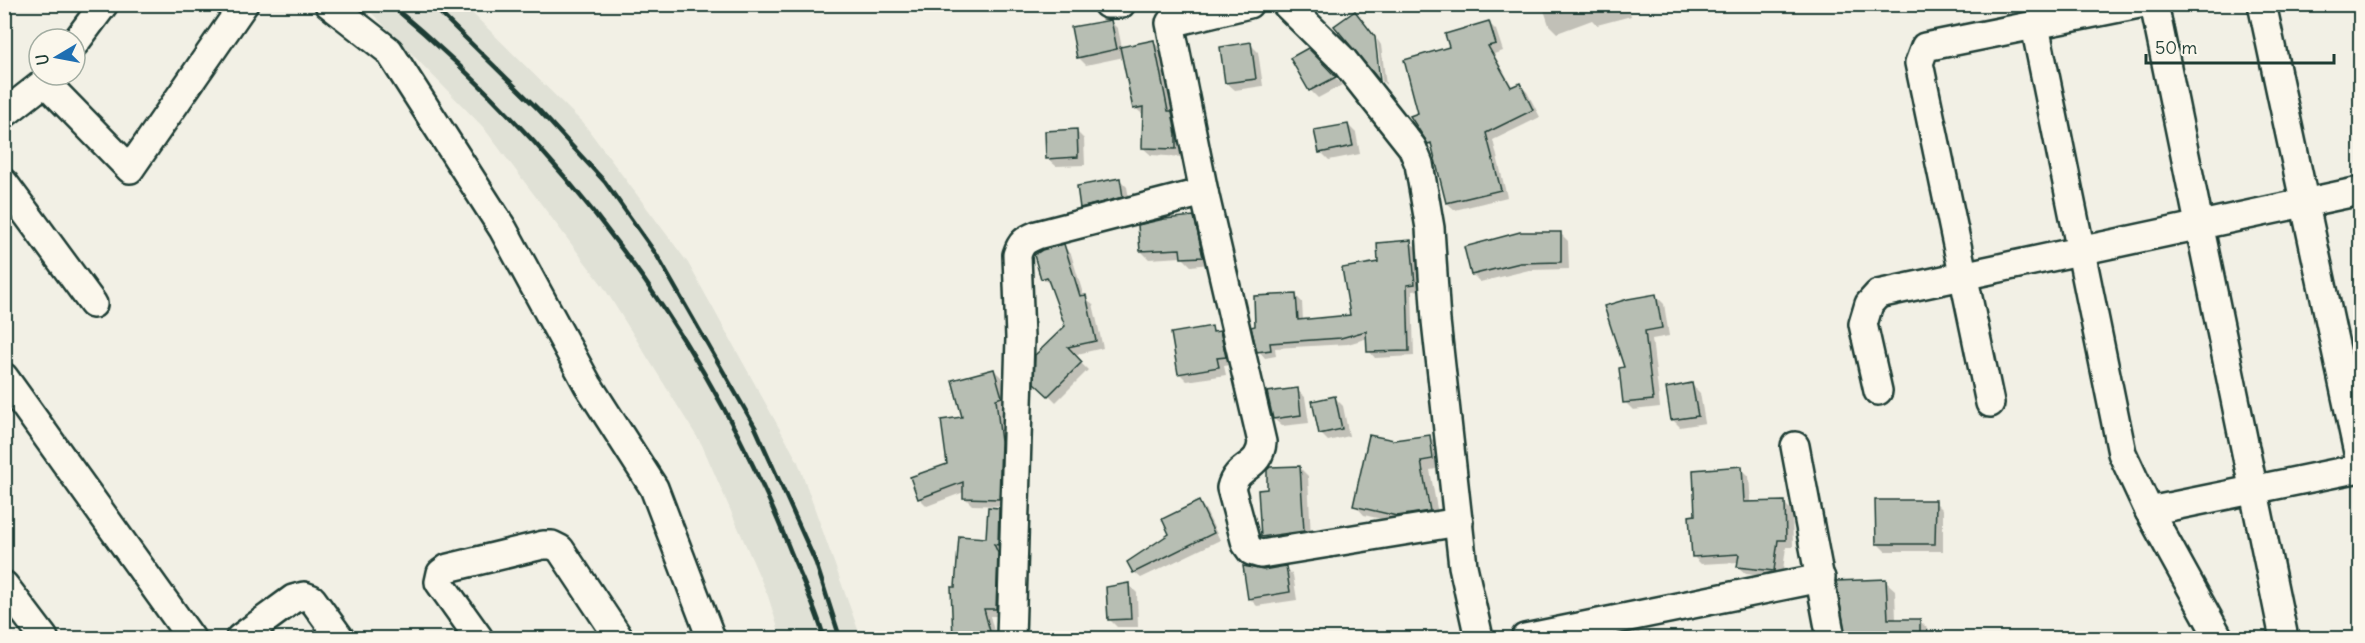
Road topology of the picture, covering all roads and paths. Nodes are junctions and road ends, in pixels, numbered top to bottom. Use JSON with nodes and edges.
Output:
{"nodes":[{"id":1,"x":104,"y":4,"type":"edge"},
{"id":2,"x":244,"y":4,"type":"edge"},
{"id":3,"x":328,"y":4,"type":"edge"},
{"id":4,"x":1107,"y":4,"type":"edge"},
{"id":5,"x":1121,"y":4,"type":"edge"},
{"id":6,"x":1249,"y":4,"type":"edge"},
{"id":7,"x":1286,"y":4,"type":"edge"},
{"id":8,"x":2139,"y":4,"type":"edge"},
{"id":9,"x":2154,"y":4,"type":"edge"},
{"id":10,"x":2262,"y":4,"type":"edge"},
{"id":11,"x":1163,"y":14,"type":"edge"},
{"id":12,"x":2035,"y":26,"type":"junction"},
{"id":13,"x":86,"y":27,"type":"edge"},
{"id":14,"x":37,"y":87,"type":"edge"},
{"id":15,"x":54,"y":87,"type":"edge"},
{"id":16,"x":4,"y":114,"type":"edge"},
{"id":17,"x":4,"y":183,"type":"edge"},
{"id":18,"x":2361,"y":191,"type":"edge"},
{"id":19,"x":1204,"y":192,"type":"junction"},
{"id":20,"x":2305,"y":203,"type":"junction"},
{"id":21,"x":2199,"y":225,"type":"junction"},
{"id":22,"x":2081,"y":251,"type":"junction"},
{"id":23,"x":1964,"y":276,"type":"junction"},
{"id":24,"x":93,"y":304,"type":"dead end"},
{"id":25,"x":4,"y":378,"type":"edge"},
{"id":26,"x":1878,"y":391,"type":"dead end"},
{"id":27,"x":1990,"y":403,"type":"dead end"},
{"id":28,"x":1795,"y":447,"type":"dead end"},
{"id":29,"x":2361,"y":462,"type":"edge"},
{"id":30,"x":2361,"y":468,"type":"edge"},
{"id":31,"x":2254,"y":489,"type":"junction"},
{"id":32,"x":2149,"y":511,"type":"junction"},
{"id":33,"x":1459,"y":522,"type":"junction"},
{"id":34,"x":1821,"y":578,"type":"junction"},
{"id":35,"x":4,"y":585,"type":"edge"},
{"id":36,"x":44,"y":639,"type":"edge"},
{"id":37,"x":191,"y":639,"type":"edge"},
{"id":38,"x":240,"y":639,"type":"edge"},
{"id":39,"x":340,"y":639,"type":"edge"},
{"id":40,"x":479,"y":639,"type":"edge"},
{"id":41,"x":619,"y":639,"type":"edge"},
{"id":42,"x":711,"y":639,"type":"edge"},
{"id":43,"x":1011,"y":639,"type":"edge"},
{"id":44,"x":1479,"y":639,"type":"edge"},
{"id":45,"x":1525,"y":639,"type":"edge"},
{"id":46,"x":1831,"y":639,"type":"edge"},
{"id":47,"x":2219,"y":639,"type":"edge"},
{"id":48,"x":2284,"y":639,"type":"edge"}],
"edges":[{"from":1,"to":13,"type":"street"},
{"from":2,"to":15,"type":"street"},
{"from":3,"to":42,"type":"street"},
{"from":4,"to":5,"type":"street"},
{"from":6,"to":11,"type":"street"},
{"from":7,"to":33,"type":"street"},
{"from":8,"to":12,"type":"street"},
{"from":9,"to":21,"type":"street"},
{"from":10,"to":20,"type":"street"},
{"from":11,"to":19,"type":"street"},
{"from":12,"to":22,"type":"street"},
{"from":12,"to":23,"type":"street"},
{"from":14,"to":16,"type":"street"},
{"from":17,"to":24,"type":"street"},
{"from":18,"to":20,"type":"street"},
{"from":19,"to":33,"type":"street"},
{"from":19,"to":43,"type":"street"},
{"from":20,"to":21,"type":"street"},
{"from":20,"to":29,"type":"street"},
{"from":21,"to":22,"type":"street"},
{"from":21,"to":31,"type":"street"},
{"from":22,"to":23,"type":"street"},
{"from":22,"to":32,"type":"street"},
{"from":23,"to":26,"type":"street"},
{"from":23,"to":27,"type":"street"},
{"from":25,"to":37,"type":"street"},
{"from":28,"to":34,"type":"street"},
{"from":30,"to":31,"type":"street"},
{"from":31,"to":32,"type":"street"},
{"from":31,"to":48,"type":"street"},
{"from":32,"to":47,"type":"street"},
{"from":33,"to":44,"type":"street"},
{"from":34,"to":45,"type":"street"},
{"from":34,"to":46,"type":"street"},
{"from":35,"to":36,"type":"street"},
{"from":38,"to":39,"type":"street"},
{"from":40,"to":41,"type":"street"}]}
